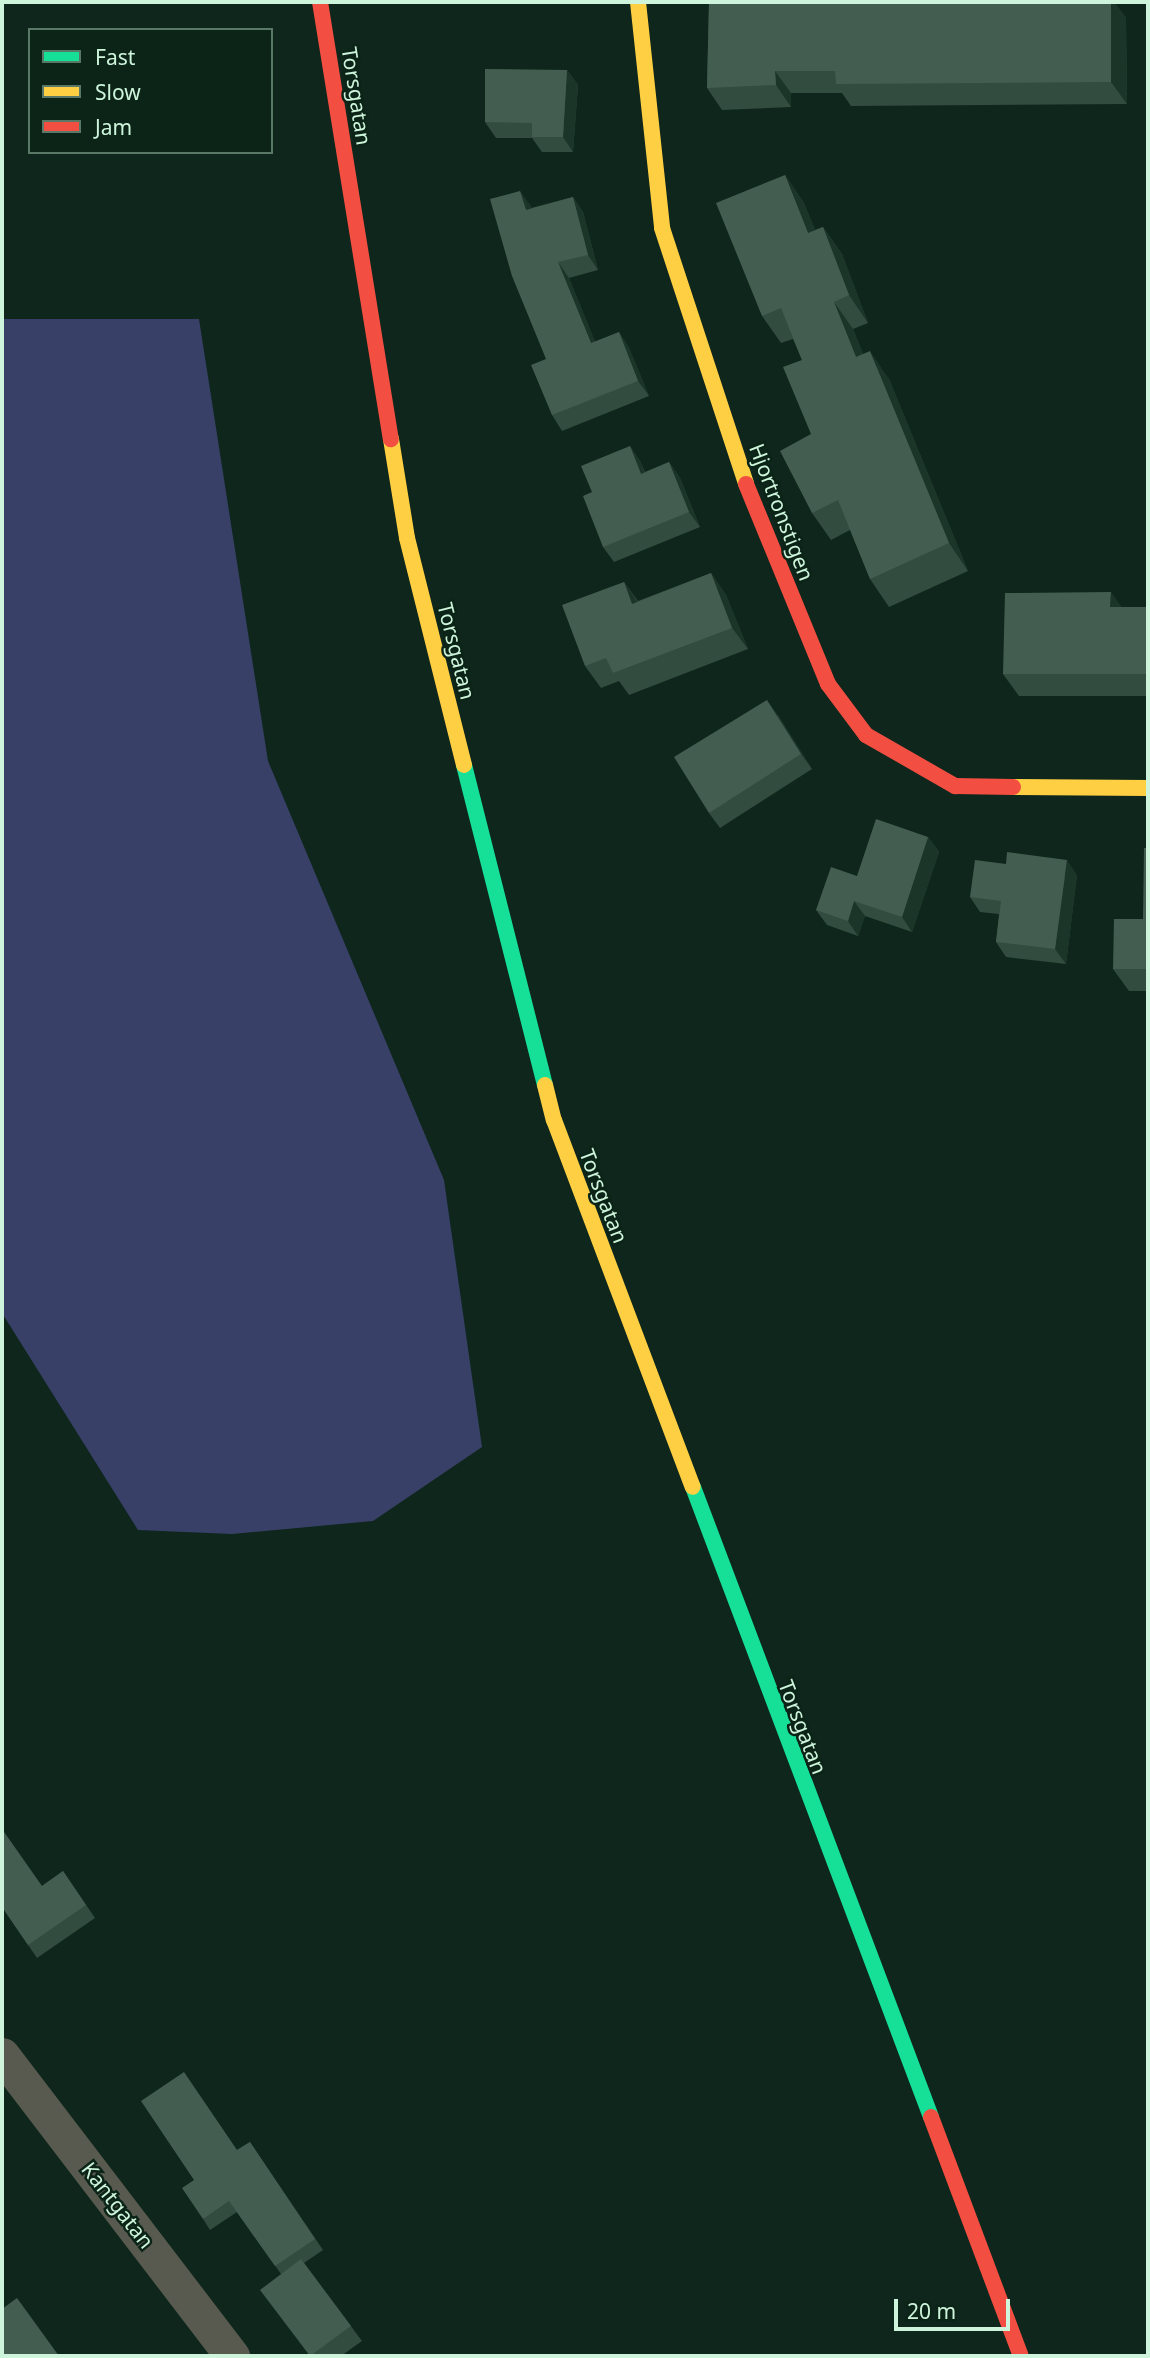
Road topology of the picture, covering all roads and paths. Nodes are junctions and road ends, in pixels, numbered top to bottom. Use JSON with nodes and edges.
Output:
{"nodes":[{"id":1,"x":320,"y":2,"type":"edge"},
{"id":2,"x":638,"y":2,"type":"edge"},
{"id":3,"x":1148,"y":788,"type":"edge"},
{"id":4,"x":2,"y":2055,"type":"edge"},
{"id":5,"x":232,"y":2356,"type":"edge"},
{"id":6,"x":1021,"y":2356,"type":"edge"}],
"edges":[{"from":1,"to":6,"type":"main road","name":"Torsgatan"},
{"from":2,"to":3,"type":"main road","name":"Hjortronstigen"},
{"from":4,"to":5,"type":"street","name":"Kantgatan"}]}
